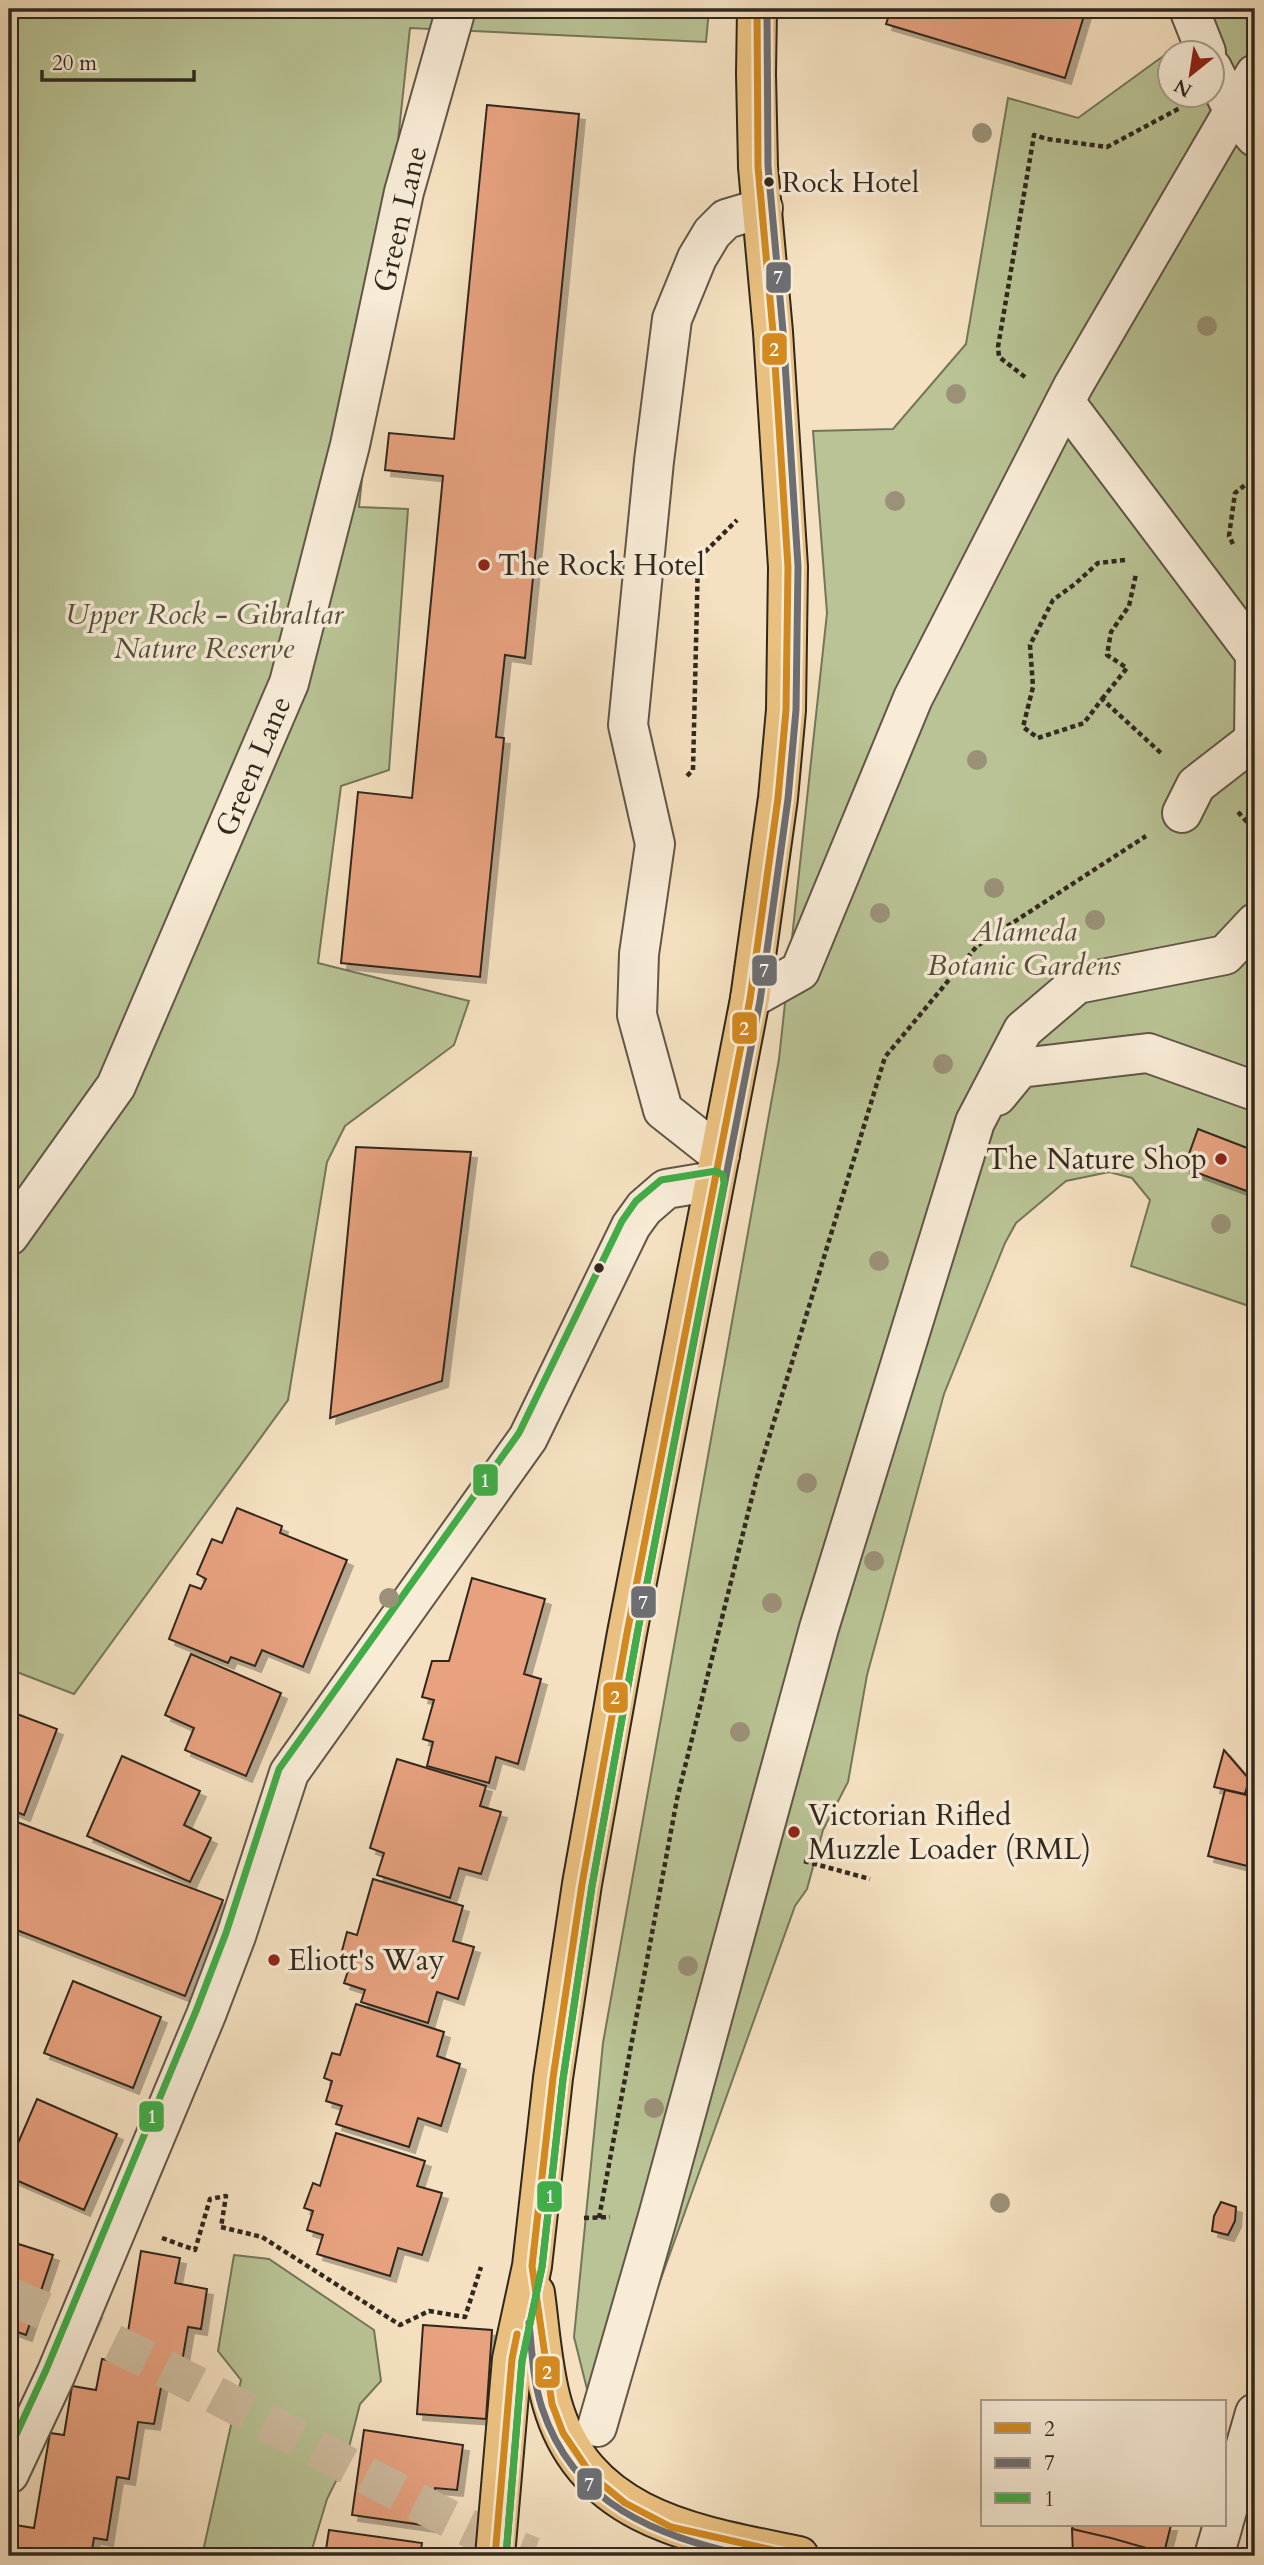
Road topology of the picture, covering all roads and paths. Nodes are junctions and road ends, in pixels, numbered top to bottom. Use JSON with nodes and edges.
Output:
{"nodes":[{"id":1,"x":456,"y":9,"type":"edge"},
{"id":2,"x":757,"y":9,"type":"edge"},
{"id":3,"x":1189,"y":9,"type":"edge"},
{"id":4,"x":1200,"y":38,"type":"edge"},
{"id":5,"x":1255,"y":74,"type":"edge"},
{"id":6,"x":1226,"y":93,"type":"edge"},
{"id":7,"x":1179,"y":108,"type":"edge"},
{"id":8,"x":1244,"y":125,"type":"edge"},
{"id":9,"x":763,"y":208,"type":"junction"},
{"id":10,"x":1065,"y":402,"type":"junction"},
{"id":11,"x":783,"y":474,"type":"junction"},
{"id":12,"x":1128,"y":559,"type":"dead end"},
{"id":13,"x":1136,"y":569,"type":"dead end"},
{"id":14,"x":1102,"y":699,"type":"junction"},
{"id":15,"x":1189,"y":799,"type":"junction"},
{"id":16,"x":1230,"y":803,"type":"dead end"},
{"id":17,"x":650,"y":819,"type":"junction"},
{"id":18,"x":1255,"y":831,"type":"edge"},
{"id":19,"x":1255,"y":923,"type":"edge"},
{"id":20,"x":1240,"y":962,"type":"edge"},
{"id":21,"x":750,"y":999,"type":"junction"},
{"id":22,"x":1255,"y":1091,"type":"edge"},
{"id":23,"x":975,"y":1122,"type":"junction"},
{"id":24,"x":717,"y":1168,"type":"junction"},
{"id":25,"x":9,"y":1236,"type":"edge"},
{"id":26,"x":801,"y":1860,"type":"dead end"},
{"id":27,"x":870,"y":1879,"type":"dead end"},
{"id":28,"x":658,"y":2216,"type":"junction"},
{"id":29,"x":536,"y":2218,"type":"junction"},
{"id":30,"x":599,"y":2218,"type":"junction"},
{"id":31,"x":118,"y":2223,"type":"junction"},
{"id":32,"x":485,"y":2255,"type":"dead end"},
{"id":33,"x":531,"y":2266,"type":"junction"},
{"id":34,"x":1255,"y":2413,"type":"edge"},
{"id":35,"x":597,"y":2427,"type":"dead end"},
{"id":36,"x":9,"y":2473,"type":"edge"},
{"id":37,"x":1226,"y":2513,"type":"edge"},
{"id":38,"x":1222,"y":2526,"type":"edge"},
{"id":39,"x":495,"y":2556,"type":"edge"},
{"id":40,"x":799,"y":2556,"type":"edge"},
{"id":41,"x":1214,"y":2556,"type":"edge"}],
"edges":[{"from":1,"to":25,"type":"street","name":"Green Lane"},
{"from":2,"to":9,"type":"main road"},
{"from":3,"to":4,"type":"street"},
{"from":5,"to":8,"type":"street"},
{"from":6,"to":8,"type":"street"},
{"from":7,"to":10,"type":"path"},
{"from":8,"to":10,"type":"street"},
{"from":9,"to":11,"type":"main road"},
{"from":9,"to":17,"type":"street"},
{"from":10,"to":15,"type":"street"},
{"from":10,"to":21,"type":"street"},
{"from":11,"to":17,"type":"path"},
{"from":11,"to":21,"type":"main road"},
{"from":12,"to":14,"type":"path"},
{"from":13,"to":14,"type":"path"},
{"from":14,"to":15,"type":"path"},
{"from":15,"to":30,"type":"path"},
{"from":16,"to":18,"type":"path"},
{"from":17,"to":24,"type":"street"},
{"from":19,"to":20,"type":"street"},
{"from":20,"to":23,"type":"street"},
{"from":21,"to":24,"type":"main road"},
{"from":22,"to":23,"type":"street"},
{"from":23,"to":28,"type":"street"},
{"from":24,"to":29,"type":"main road"},
{"from":24,"to":31,"type":"street"},
{"from":26,"to":27,"type":"path"},
{"from":28,"to":30,"type":"path"},
{"from":28,"to":35,"type":"street"},
{"from":29,"to":30,"type":"path"},
{"from":29,"to":33,"type":"main road"},
{"from":31,"to":32,"type":"path"},
{"from":31,"to":36,"type":"street"},
{"from":33,"to":39,"type":"main road"},
{"from":33,"to":40,"type":"main road"},
{"from":34,"to":37,"type":"street"},
{"from":38,"to":41,"type":"street"}]}
